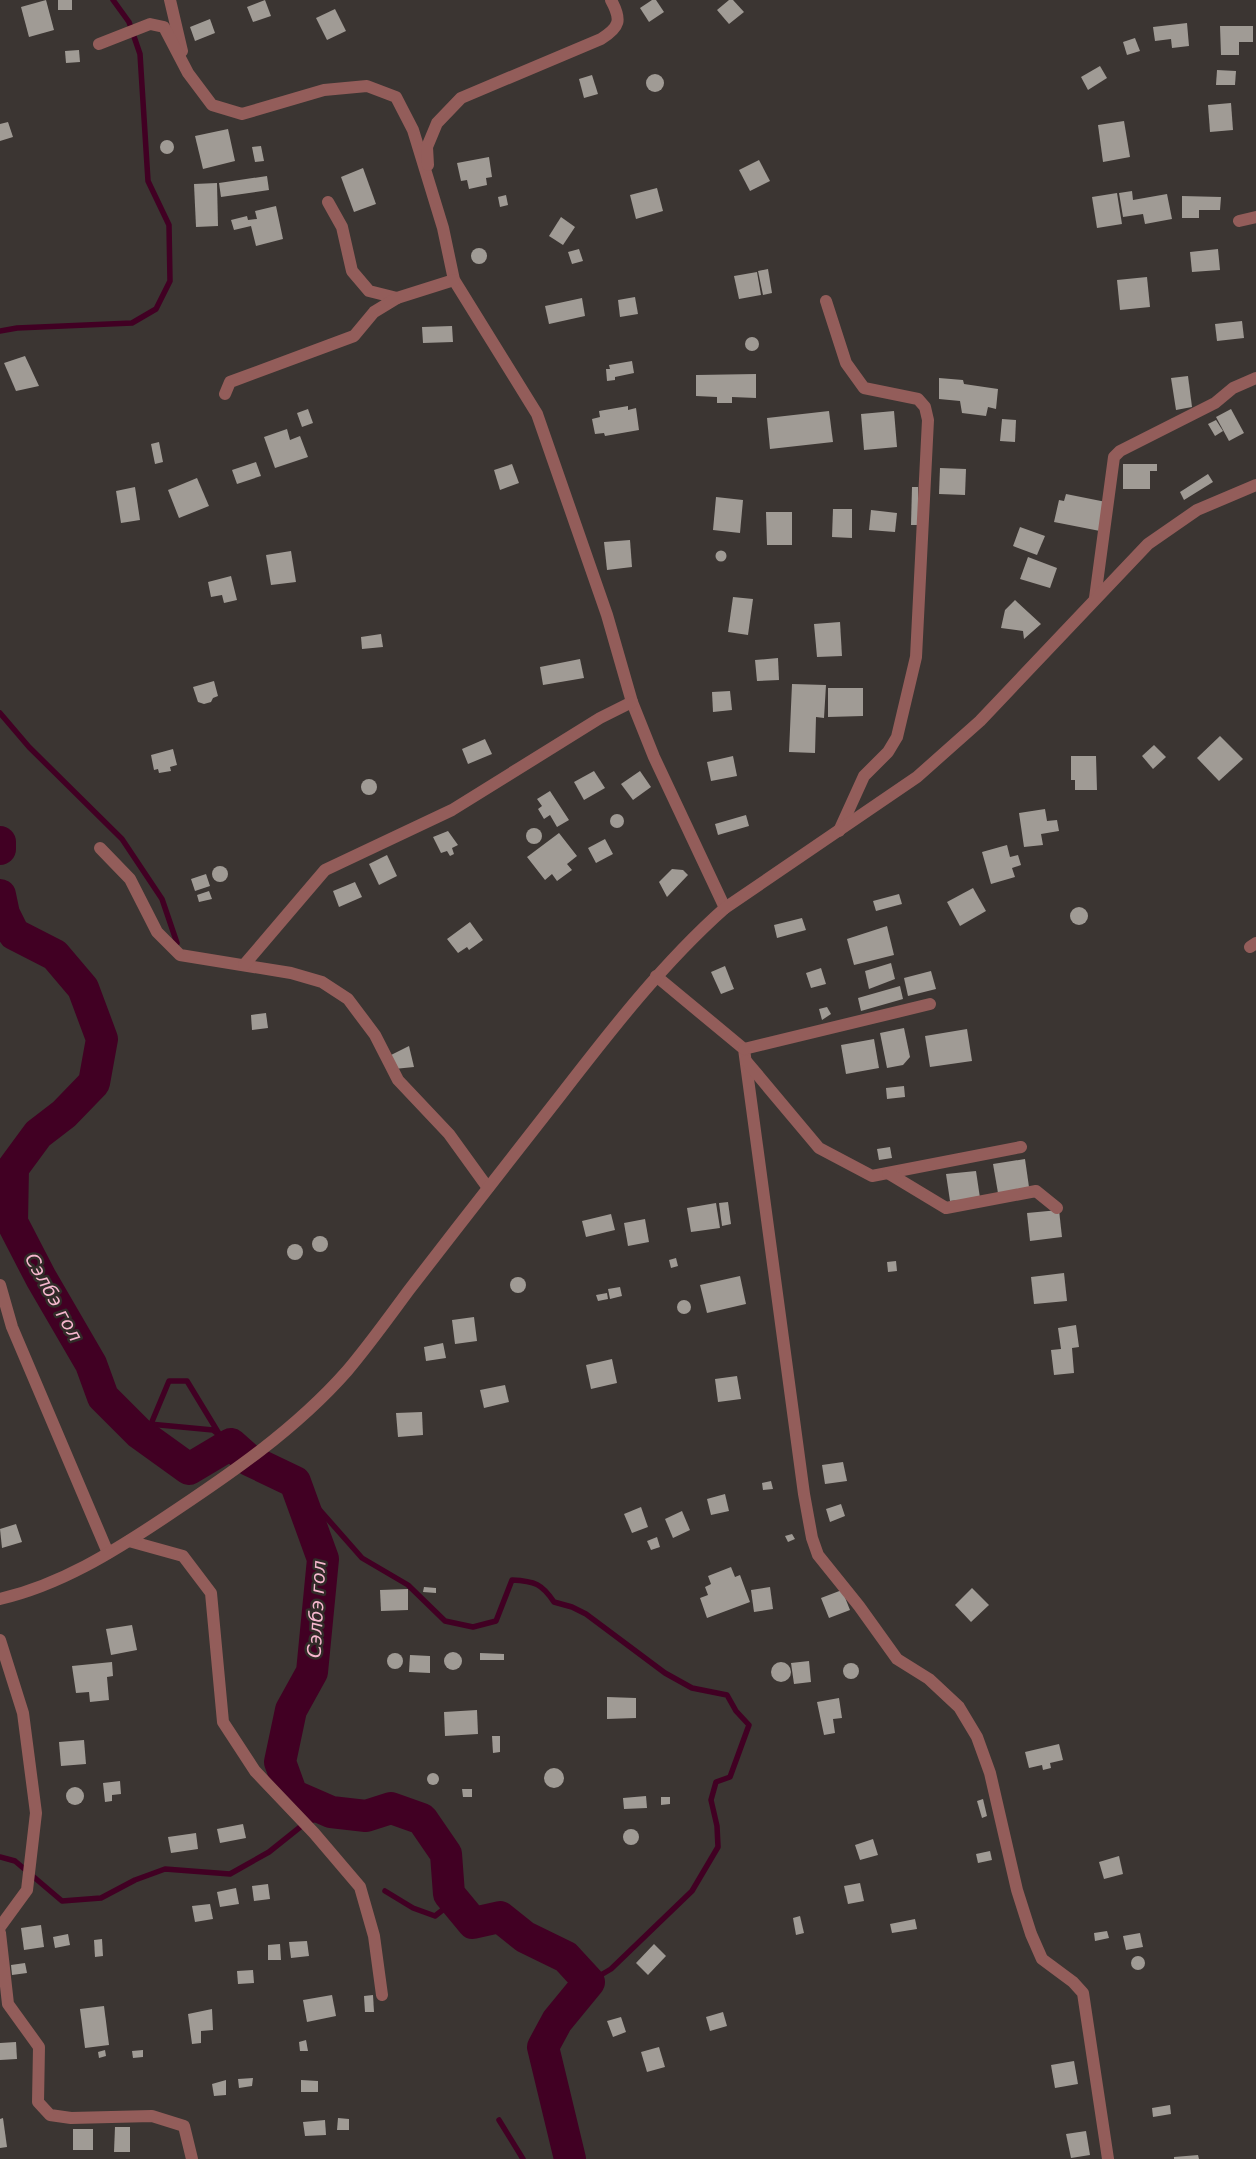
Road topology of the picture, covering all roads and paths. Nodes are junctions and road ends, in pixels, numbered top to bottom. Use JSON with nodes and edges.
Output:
{"nodes":[{"id":1,"x":170,"y":0,"type":"edge"},
{"id":2,"x":612,"y":0,"type":"edge"},
{"id":3,"x":99,"y":44,"type":"dead end"},
{"id":4,"x":188,"y":73,"type":"junction"},
{"id":5,"x":429,"y":188,"type":"junction"},
{"id":6,"x":328,"y":202,"type":"dead end"},
{"id":7,"x":1256,"y":217,"type":"edge"},
{"id":8,"x":1239,"y":220,"type":"dead end"},
{"id":9,"x":454,"y":280,"type":"junction"},
{"id":10,"x":397,"y":298,"type":"junction"},
{"id":11,"x":826,"y":301,"type":"dead end"},
{"id":12,"x":1256,"y":378,"type":"edge"},
{"id":13,"x":225,"y":394,"type":"dead end"},
{"id":14,"x":1256,"y":485,"type":"edge"},
{"id":15,"x":1095,"y":598,"type":"junction"},
{"id":16,"x":632,"y":702,"type":"junction"},
{"id":17,"x":839,"y":831,"type":"junction"},
{"id":18,"x":100,"y":848,"type":"dead end"},
{"id":19,"x":725,"y":908,"type":"junction"},
{"id":20,"x":244,"y":965,"type":"junction"},
{"id":21,"x":656,"y":976,"type":"junction"},
{"id":22,"x":930,"y":1004,"type":"dead end"},
{"id":23,"x":745,"y":1055,"type":"junction"},
{"id":24,"x":1021,"y":1147,"type":"dead end"},
{"id":25,"x":888,"y":1173,"type":"junction"},
{"id":26,"x":488,"y":1188,"type":"junction"},
{"id":27,"x":1057,"y":1208,"type":"dead end"},
{"id":28,"x":0,"y":1285,"type":"edge"},
{"id":29,"x":129,"y":1541,"type":"junction"},
{"id":30,"x":108,"y":1553,"type":"junction"},
{"id":31,"x":0,"y":1599,"type":"edge"},
{"id":32,"x":0,"y":1640,"type":"edge"},
{"id":33,"x":0,"y":1927,"type":"edge"},
{"id":34,"x":0,"y":1933,"type":"edge"},
{"id":35,"x":382,"y":1995,"type":"dead end"},
{"id":36,"x":4,"y":2004,"type":"edge"},
{"id":37,"x":192,"y":2159,"type":"edge"},
{"id":38,"x":1108,"y":2159,"type":"edge"}],
"edges":[{"from":1,"to":4,"type":"street"},
{"from":2,"to":5,"type":"street"},
{"from":3,"to":4,"type":"street"},
{"from":4,"to":5,"type":"street"},
{"from":5,"to":9,"type":"street"},
{"from":6,"to":10,"type":"street"},
{"from":7,"to":8,"type":"street"},
{"from":9,"to":10,"type":"street"},
{"from":9,"to":16,"type":"street"},
{"from":10,"to":13,"type":"street"},
{"from":11,"to":17,"type":"street"},
{"from":12,"to":15,"type":"street"},
{"from":14,"to":15,"type":"street"},
{"from":15,"to":17,"type":"street"},
{"from":16,"to":19,"type":"street"},
{"from":16,"to":20,"type":"street"},
{"from":17,"to":19,"type":"street"},
{"from":18,"to":20,"type":"street"},
{"from":19,"to":21,"type":"street"},
{"from":20,"to":26,"type":"street"},
{"from":21,"to":23,"type":"street"},
{"from":21,"to":26,"type":"street"},
{"from":22,"to":23,"type":"street"},
{"from":23,"to":25,"type":"street"},
{"from":23,"to":38,"type":"street"},
{"from":24,"to":25,"type":"street"},
{"from":25,"to":27,"type":"street"},
{"from":26,"to":29,"type":"street"},
{"from":28,"to":30,"type":"street"},
{"from":29,"to":30,"type":"street"},
{"from":29,"to":35,"type":"street"},
{"from":30,"to":31,"type":"street"},
{"from":32,"to":33,"type":"street"},
{"from":34,"to":36,"type":"street"},
{"from":36,"to":37,"type":"street"}]}
